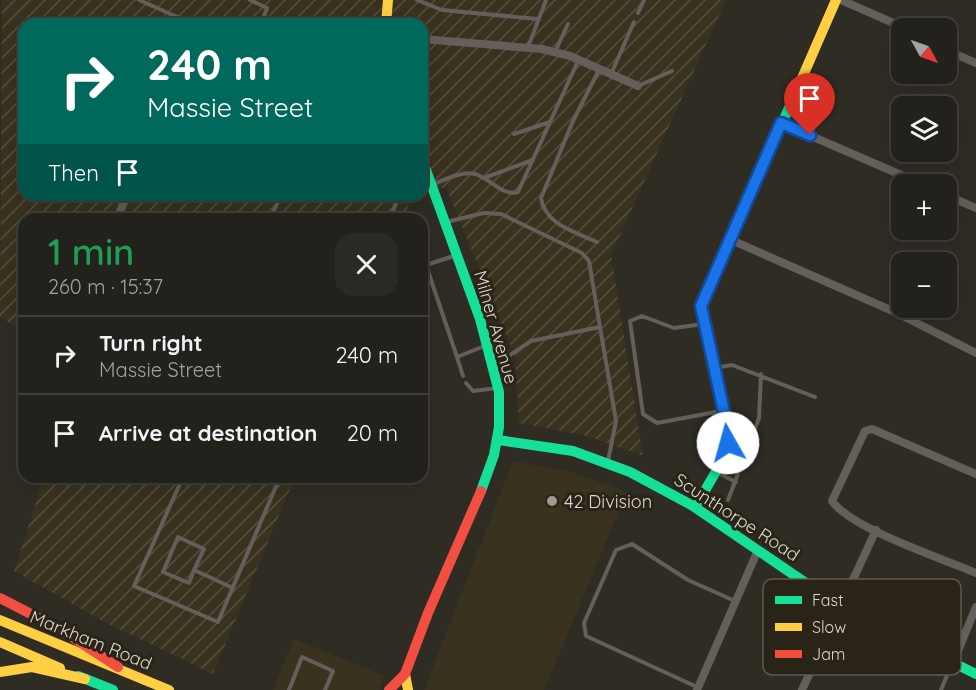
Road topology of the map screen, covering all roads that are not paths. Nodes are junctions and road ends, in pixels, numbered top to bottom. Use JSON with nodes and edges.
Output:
{"nodes":[{"id":1,"x":139,"y":0,"type":"edge"},
{"id":2,"x":250,"y":0,"type":"edge"},
{"id":3,"x":388,"y":0,"type":"edge"},
{"id":4,"x":417,"y":0,"type":"edge"},
{"id":5,"x":546,"y":0,"type":"edge"},
{"id":6,"x":644,"y":0,"type":"edge"},
{"id":7,"x":836,"y":0,"type":"edge"},
{"id":8,"x":841,"y":0,"type":"edge"},
{"id":9,"x":638,"y":13,"type":"dead end"},
{"id":10,"x":180,"y":18,"type":"edge"},
{"id":11,"x":263,"y":18,"type":"edge"},
{"id":12,"x":386,"y":18,"type":"edge"},
{"id":13,"x":538,"y":19,"type":"junction"},
{"id":14,"x":634,"y":22,"type":"dead end"},
{"id":15,"x":891,"y":22,"type":"edge"},
{"id":16,"x":568,"y":24,"type":"dead end"},
{"id":17,"x":428,"y":39,"type":"edge"},
{"id":18,"x":528,"y":47,"type":"junction"},
{"id":19,"x":555,"y":53,"type":"junction"},
{"id":20,"x":957,"y":55,"type":"edge"},
{"id":21,"x":578,"y":61,"type":"junction"},
{"id":22,"x":976,"y":63,"type":"edge"},
{"id":23,"x":599,"y":70,"type":"junction"},
{"id":24,"x":672,"y":71,"type":"dead end"},
{"id":25,"x":611,"y":75,"type":"junction"},
{"id":26,"x":638,"y":86,"type":"joint"},
{"id":27,"x":551,"y":121,"type":"junction"},
{"id":28,"x":781,"y":123,"type":"junction"},
{"id":29,"x":514,"y":135,"type":"dead end"},
{"id":30,"x":533,"y":160,"type":"junction"},
{"id":31,"x":899,"y":174,"type":"edge"},
{"id":32,"x":483,"y":178,"type":"junction"},
{"id":33,"x":428,"y":180,"type":"edge"},
{"id":34,"x":432,"y":185,"type":"junction"},
{"id":35,"x":957,"y":200,"type":"edge"},
{"id":36,"x":976,"y":208,"type":"edge"},
{"id":37,"x":446,"y":222,"type":"junction"},
{"id":38,"x":729,"y":239,"type":"junction"},
{"id":39,"x":597,"y":242,"type":"dead end"},
{"id":40,"x":458,"y":255,"type":"junction"},
{"id":41,"x":428,"y":264,"type":"edge"},
{"id":42,"x":428,"y":276,"type":"edge"},
{"id":43,"x":705,"y":324,"type":"junction"},
{"id":44,"x":600,"y":327,"type":"junction"},
{"id":45,"x":488,"y":345,"type":"junction"},
{"id":46,"x":976,"y":353,"type":"edge"},
{"id":47,"x":457,"y":357,"type":"junction"},
{"id":48,"x":494,"y":365,"type":"junction"},
{"id":49,"x":714,"y":368,"type":"junction"},
{"id":50,"x":761,"y":374,"type":"junction"},
{"id":51,"x":464,"y":376,"type":"dead end"},
{"id":52,"x":466,"y":383,"type":"dead end"},
{"id":53,"x":498,"y":388,"type":"junction"},
{"id":54,"x":815,"y":397,"type":"dead end"},
{"id":55,"x":723,"y":411,"type":"junction"},
{"id":56,"x":498,"y":440,"type":"junction"},
{"id":57,"x":608,"y":463,"type":"junction"},
{"id":58,"x":716,"y":471,"type":"junction"},
{"id":59,"x":976,"y":474,"type":"edge"},
{"id":60,"x":736,"y":482,"type":"junction"},
{"id":61,"x":180,"y":483,"type":"edge"},
{"id":62,"x":277,"y":483,"type":"edge"},
{"id":63,"x":728,"y":500,"type":"dead end"},
{"id":64,"x":696,"y":507,"type":"junction"},
{"id":65,"x":876,"y":530,"type":"junction"},
{"id":66,"x":758,"y":550,"type":"junction"},
{"id":67,"x":194,"y":570,"type":"junction"},
{"id":68,"x":976,"y":573,"type":"edge"},
{"id":69,"x":800,"y":579,"type":"edge"},
{"id":70,"x":853,"y":579,"type":"edge"},
{"id":71,"x":233,"y":588,"type":"junction"},
{"id":72,"x":0,"y":598,"type":"edge"},
{"id":73,"x":735,"y":601,"type":"junction"},
{"id":74,"x":976,"y":607,"type":"edge"},
{"id":75,"x":0,"y":620,"type":"edge"},
{"id":76,"x":0,"y":642,"type":"edge"},
{"id":77,"x":961,"y":644,"type":"edge"},
{"id":78,"x":118,"y":667,"type":"junction"},
{"id":79,"x":961,"y":667,"type":"edge"},
{"id":80,"x":0,"y":672,"type":"edge"},
{"id":81,"x":405,"y":674,"type":"junction"},
{"id":82,"x":976,"y":674,"type":"edge"},
{"id":83,"x":809,"y":675,"type":"edge"},
{"id":84,"x":948,"y":675,"type":"edge"},
{"id":85,"x":85,"y":679,"type":"junction"},
{"id":86,"x":697,"y":689,"type":"edge"},
{"id":87,"x":113,"y":690,"type":"edge"},
{"id":88,"x":169,"y":690,"type":"edge"},
{"id":89,"x":289,"y":690,"type":"edge"},
{"id":90,"x":325,"y":690,"type":"edge"},
{"id":91,"x":389,"y":690,"type":"edge"},
{"id":92,"x":408,"y":690,"type":"edge"},
{"id":93,"x":802,"y":690,"type":"edge"},
{"id":94,"x":941,"y":690,"type":"edge"}],
"edges":[{"from":1,"to":10,"type":"lane"},
{"from":2,"to":11,"type":"lane"},
{"from":3,"to":12,"type":"main road"},
{"from":4,"to":13,"type":"lane"},
{"from":5,"to":13,"type":"lane"},
{"from":6,"to":9,"type":"lane"},
{"from":7,"to":28,"type":"main road"},
{"from":8,"to":15,"type":"street"},
{"from":13,"to":18,"type":"lane"},
{"from":14,"to":25,"type":"lane"},
{"from":16,"to":19,"type":"lane"},
{"from":17,"to":18,"type":"street"},
{"from":18,"to":19,"type":"street"},
{"from":19,"to":21,"type":"street"},
{"from":20,"to":22,"type":"street"},
{"from":21,"to":23,"type":"street"},
{"from":21,"to":27,"type":"lane"},
{"from":23,"to":25,"type":"street"},
{"from":23,"to":39,"type":"lane"},
{"from":24,"to":26,"type":"lane"},
{"from":25,"to":26,"type":"street"},
{"from":27,"to":29,"type":"lane"},
{"from":27,"to":30,"type":"lane"},
{"from":28,"to":31,"type":"street"},
{"from":28,"to":38,"type":"main road"},
{"from":30,"to":32,"type":"lane"},
{"from":30,"to":32,"type":"lane"},
{"from":32,"to":34,"type":"lane"},
{"from":33,"to":34,"type":"main road","name":"Milner Avenue"},
{"from":34,"to":37,"type":"main road","name":"Milner Avenue"},
{"from":35,"to":36,"type":"street"},
{"from":37,"to":40,"type":"main road","name":"Milner Avenue"},
{"from":37,"to":44,"type":"lane"},
{"from":38,"to":43,"type":"main road"},
{"from":38,"to":46,"type":"street"},
{"from":40,"to":41,"type":"lane"},
{"from":40,"to":45,"type":"main road","name":"Milner Avenue"},
{"from":42,"to":47,"type":"lane"},
{"from":43,"to":49,"type":"main road"},
{"from":43,"to":55,"type":"lane"},
{"from":44,"to":48,"type":"lane"},
{"from":44,"to":57,"type":"lane"},
{"from":45,"to":47,"type":"lane"},
{"from":45,"to":48,"type":"main road","name":"Milner Avenue"},
{"from":47,"to":51,"type":"lane"},
{"from":48,"to":53,"type":"main road","name":"Milner Avenue"},
{"from":49,"to":50,"type":"lane"},
{"from":49,"to":55,"type":"main road"},
{"from":50,"to":54,"type":"lane"},
{"from":50,"to":60,"type":"lane"},
{"from":52,"to":53,"type":"lane"},
{"from":53,"to":56,"type":"main road","name":"Milner Avenue"},
{"from":55,"to":58,"type":"main road"},
{"from":56,"to":57,"type":"main road","name":"Scunthorpe Road"},
{"from":56,"to":81,"type":"main road","name":"Milner Avenue"},
{"from":57,"to":64,"type":"main road","name":"Scunthorpe Road"},
{"from":58,"to":60,"type":"lane"},
{"from":58,"to":64,"type":"main road"},
{"from":59,"to":65,"type":"street"},
{"from":60,"to":63,"type":"lane"},
{"from":61,"to":71,"type":"lane"},
{"from":62,"to":71,"type":"lane"},
{"from":64,"to":66,"type":"main road","name":"Scunthorpe Road"},
{"from":65,"to":68,"type":"street"},
{"from":65,"to":70,"type":"street"},
{"from":66,"to":69,"type":"main road","name":"Scunthorpe Road"},
{"from":66,"to":73,"type":"street"},
{"from":67,"to":67,"type":"lane"},
{"from":67,"to":71,"type":"lane"},
{"from":72,"to":78,"type":"main road"},
{"from":73,"to":86,"type":"street"},
{"from":73,"to":86,"type":"lane"},
{"from":74,"to":77,"type":"street"},
{"from":75,"to":78,"type":"main road","name":"Markham Road"},
{"from":76,"to":85,"type":"main road","name":"Markham Road"},
{"from":78,"to":88,"type":"main road","name":"Markham Road"},
{"from":79,"to":82,"type":"main road","name":"Scunthorpe Road"},
{"from":80,"to":85,"type":"main road"},
{"from":81,"to":91,"type":"main road","name":"Milner Avenue"},
{"from":81,"to":92,"type":"main road"},
{"from":83,"to":93,"type":"street"},
{"from":84,"to":94,"type":"lane"},
{"from":85,"to":87,"type":"main road","name":"Markham Road"},
{"from":89,"to":90,"type":"lane"}]}
